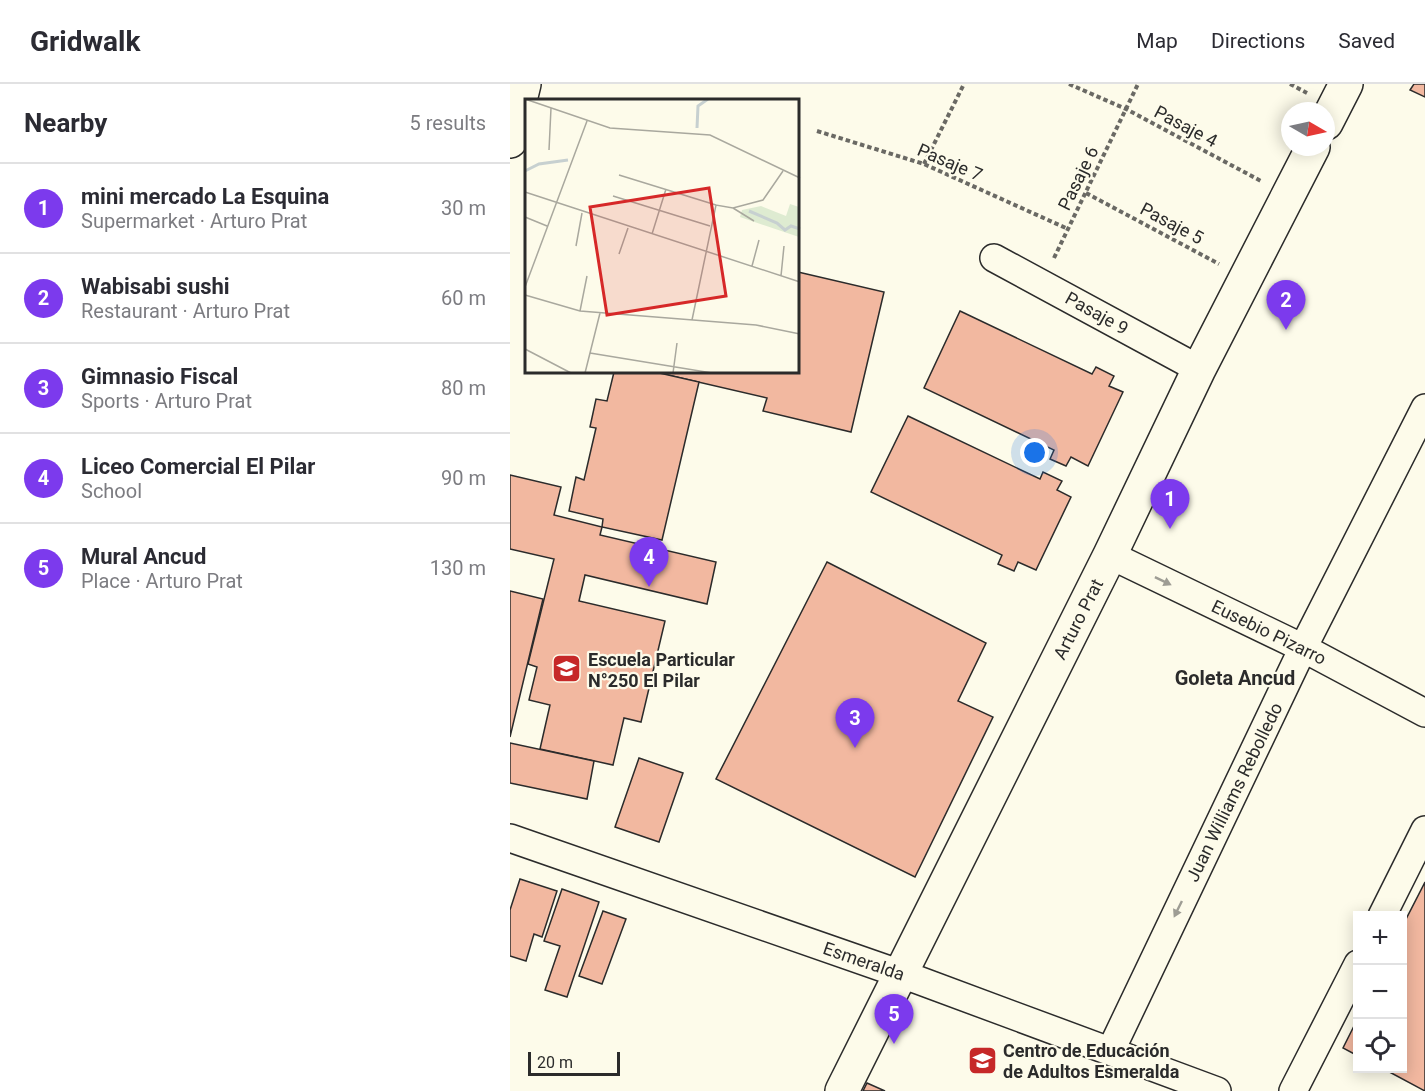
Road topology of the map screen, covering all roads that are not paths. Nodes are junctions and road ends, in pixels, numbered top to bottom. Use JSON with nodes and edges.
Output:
{"nodes":[{"id":1,"x":524,"y":84,"type":"edge"},
{"id":2,"x":1346,"y":84,"type":"edge"},
{"id":3,"x":1335,"y":105,"type":"edge"},
{"id":4,"x":510,"y":141,"type":"edge"},
{"id":5,"x":1308,"y":156,"type":"edge"},
{"id":6,"x":994,"y":258,"type":"dead end"},
{"id":7,"x":1200,"y":369,"type":"junction"},
{"id":8,"x":1425,"y":408,"type":"edge"},
{"id":9,"x":1110,"y":555,"type":"junction"},
{"id":10,"x":1303,"y":648,"type":"junction"},
{"id":11,"x":1425,"y":713,"type":"edge"},
{"id":12,"x":1425,"y":830,"type":"edge"},
{"id":13,"x":510,"y":838,"type":"edge"},
{"id":14,"x":1384,"y":911,"type":"edge"},
{"id":15,"x":1357,"y":965,"type":"edge"},
{"id":16,"x":900,"y":974,"type":"junction"},
{"id":17,"x":1111,"y":1050,"type":"junction"},
{"id":18,"x":842,"y":1091,"type":"edge"},
{"id":19,"x":1216,"y":1091,"type":"edge"},
{"id":20,"x":1293,"y":1091,"type":"edge"}],
"edges":[{"from":1,"to":4,"type":"main road"},
{"from":2,"to":3,"type":"main road"},
{"from":5,"to":7,"type":"main road","name":"Arturo Prat"},
{"from":6,"to":7,"type":"street","name":"Pasaje 9"},
{"from":7,"to":9,"type":"main road","name":"Arturo Prat"},
{"from":8,"to":10,"type":"street","name":"Juan Williams Rebolledo"},
{"from":9,"to":10,"type":"street","name":"Eusebio Pizarro","one_way":true},
{"from":9,"to":16,"type":"main road","name":"Arturo Prat"},
{"from":10,"to":11,"type":"street","name":"Eusebio Pizarro"},
{"from":10,"to":17,"type":"street","name":"Juan Williams Rebolledo","one_way":true},
{"from":12,"to":14,"type":"street"},
{"from":13,"to":16,"type":"street","name":"Esmeralda"},
{"from":15,"to":20,"type":"street"},
{"from":16,"to":17,"type":"street","name":"Esmeralda"},
{"from":16,"to":18,"type":"main road","name":"Arturo Prat"},
{"from":17,"to":19,"type":"street","name":"Esmeralda"}]}
